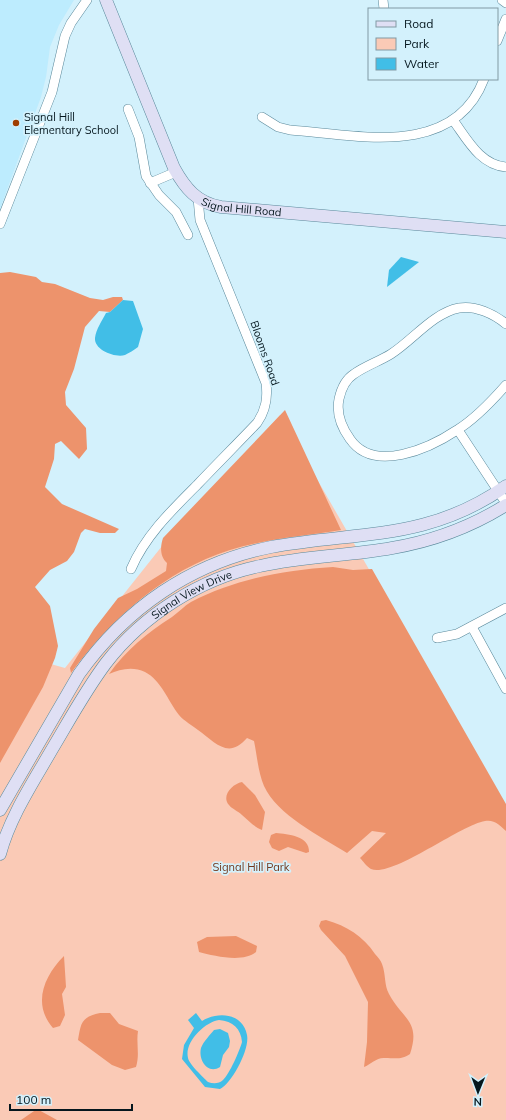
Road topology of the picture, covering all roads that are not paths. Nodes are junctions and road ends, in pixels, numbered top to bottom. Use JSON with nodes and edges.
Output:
{"nodes":[{"id":1,"x":87,"y":0,"type":"edge"},
{"id":2,"x":106,"y":0,"type":"edge"},
{"id":3,"x":502,"y":0,"type":"edge"},
{"id":4,"x":506,"y":3,"type":"edge"},
{"id":5,"x":506,"y":19,"type":"edge"},
{"id":6,"x":498,"y":39,"type":"edge"},
{"id":7,"x":483,"y":80,"type":"edge"},
{"id":8,"x":128,"y":109,"type":"dead end"},
{"id":9,"x":262,"y":117,"type":"dead end"},
{"id":10,"x":453,"y":120,"type":"junction"},
{"id":11,"x":506,"y":167,"type":"edge"},
{"id":12,"x":176,"y":172,"type":"junction"},
{"id":13,"x":150,"y":184,"type":"junction"},
{"id":14,"x":198,"y":198,"type":"junction"},
{"id":15,"x":0,"y":224,"type":"edge"},
{"id":16,"x":506,"y":232,"type":"edge"},
{"id":17,"x":188,"y":235,"type":"dead end"},
{"id":18,"x":506,"y":324,"type":"edge"},
{"id":19,"x":506,"y":385,"type":"edge"},
{"id":20,"x":458,"y":430,"type":"junction"},
{"id":21,"x":502,"y":489,"type":"edge"},
{"id":22,"x":506,"y":504,"type":"edge"},
{"id":23,"x":131,"y":569,"type":"dead end"},
{"id":24,"x":506,"y":608,"type":"edge"},
{"id":25,"x":472,"y":627,"type":"junction"},
{"id":26,"x":437,"y":638,"type":"dead end"},
{"id":27,"x":506,"y":689,"type":"edge"},
{"id":28,"x":0,"y":810,"type":"edge"},
{"id":29,"x":0,"y":854,"type":"edge"}],
"edges":[{"from":1,"to":15,"type":"street"},
{"from":2,"to":12,"type":"main road","name":"Signal Hill Road"},
{"from":3,"to":4,"type":"street"},
{"from":5,"to":6,"type":"street"},
{"from":7,"to":10,"type":"street"},
{"from":8,"to":13,"type":"street"},
{"from":9,"to":10,"type":"street"},
{"from":10,"to":11,"type":"street"},
{"from":12,"to":13,"type":"street"},
{"from":12,"to":14,"type":"main road","name":"Signal Hill Road"},
{"from":13,"to":17,"type":"street"},
{"from":14,"to":16,"type":"main road","name":"Signal Hill Road"},
{"from":14,"to":23,"type":"street","name":"Blooms Road"},
{"from":18,"to":20,"type":"street"},
{"from":19,"to":20,"type":"street"},
{"from":20,"to":21,"type":"street"},
{"from":21,"to":22,"type":"street"},
{"from":21,"to":28,"type":"main road","name":"Signal View Drive"},
{"from":22,"to":29,"type":"main road","name":"Signal View Drive"},
{"from":24,"to":25,"type":"street"},
{"from":25,"to":26,"type":"street"},
{"from":25,"to":27,"type":"street"}]}
